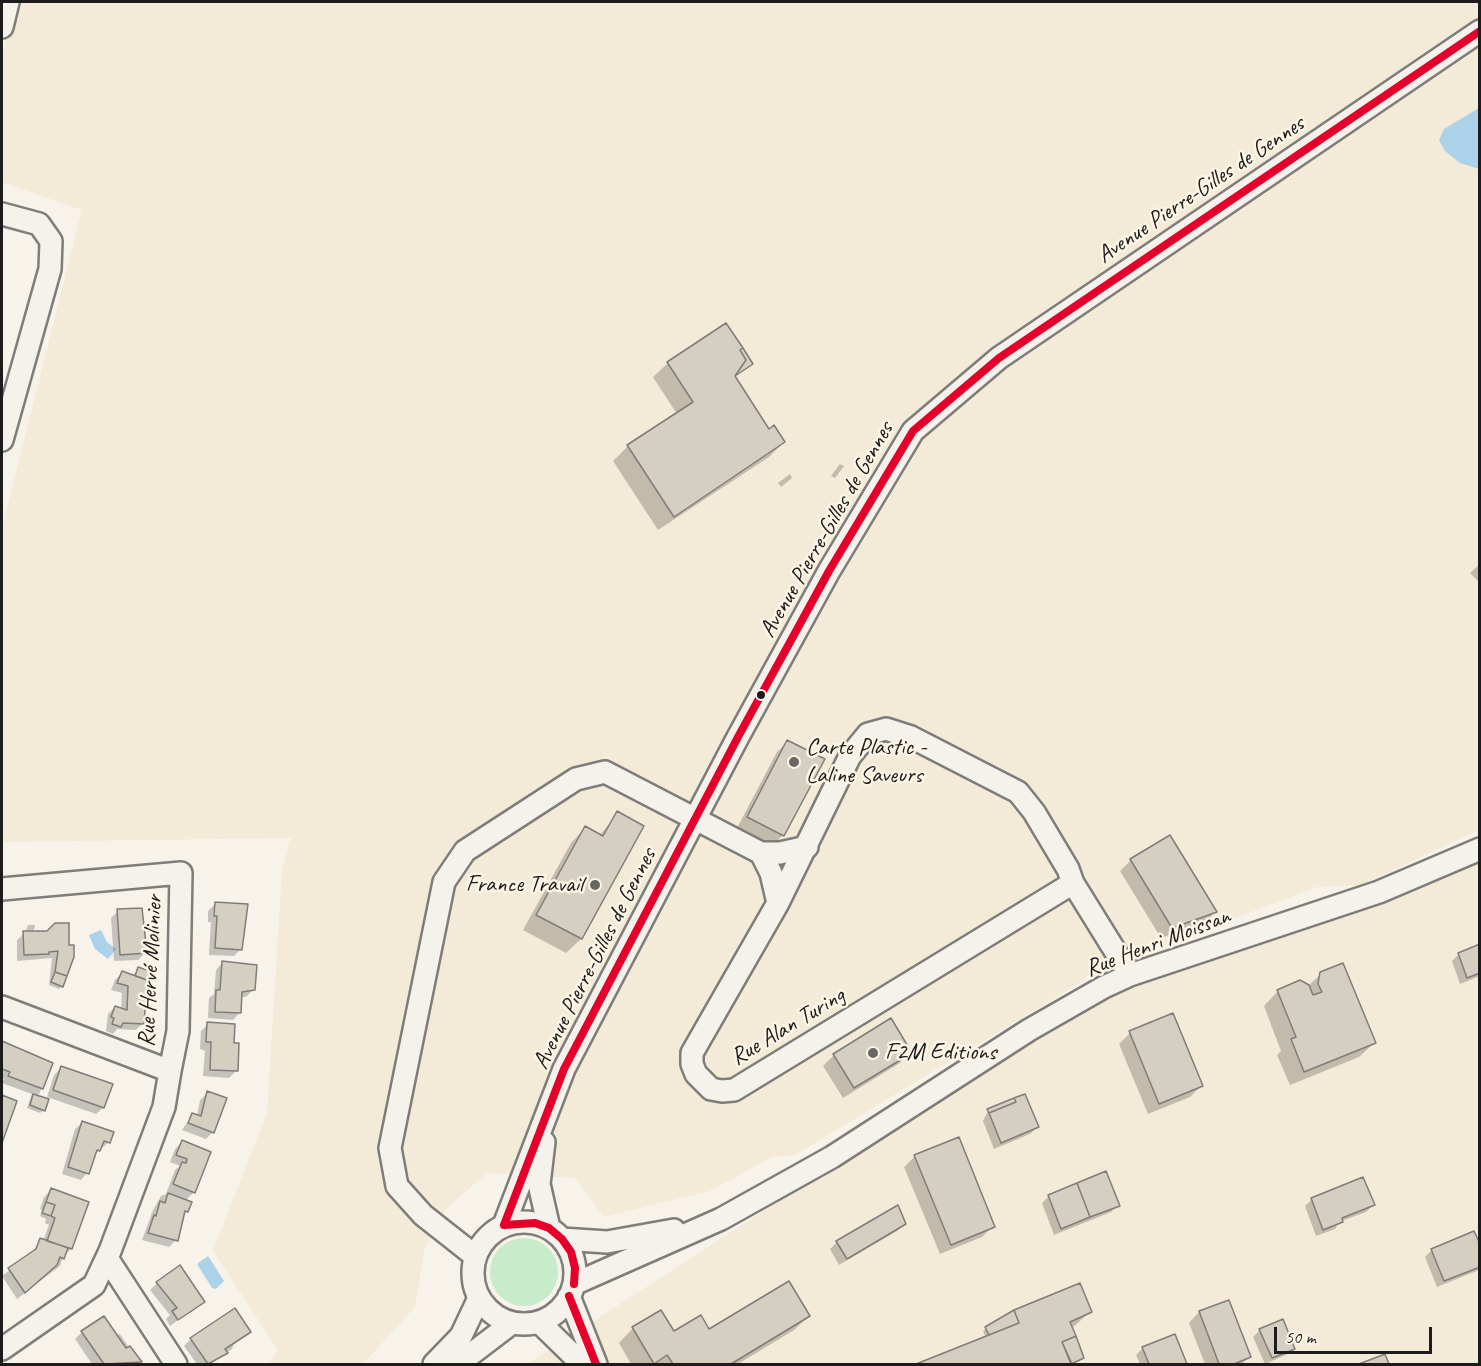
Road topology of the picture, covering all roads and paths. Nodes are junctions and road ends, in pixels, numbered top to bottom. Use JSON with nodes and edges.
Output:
{"nodes":[{"id":1,"x":8,"y":2,"type":"edge"},
{"id":2,"x":2,"y":27,"type":"edge"},
{"id":3,"x":1479,"y":31,"type":"edge"},
{"id":4,"x":2,"y":214,"type":"edge"},
{"id":5,"x":2,"y":440,"type":"edge"},
{"id":6,"x":696,"y":819,"type":"junction"},
{"id":7,"x":807,"y":846,"type":"junction"},
{"id":8,"x":1479,"y":849,"type":"edge"},
{"id":9,"x":761,"y":853,"type":"junction"},
{"id":10,"x":1072,"y":883,"type":"junction"},
{"id":11,"x":2,"y":889,"type":"edge"},
{"id":12,"x":778,"y":903,"type":"junction"},
{"id":13,"x":1130,"y":975,"type":"junction"},
{"id":14,"x":2,"y":1007,"type":"edge"},
{"id":15,"x":170,"y":1071,"type":"junction"},
{"id":16,"x":547,"y":1112,"type":"junction"},
{"id":17,"x":721,"y":1219,"type":"junction"},
{"id":18,"x":504,"y":1225,"type":"junction"},
{"id":19,"x":556,"y":1233,"type":"junction"},
{"id":20,"x":475,"y":1256,"type":"junction"},
{"id":21,"x":107,"y":1258,"type":"junction"},
{"id":22,"x":572,"y":1290,"type":"junction"},
{"id":23,"x":479,"y":1298,"type":"junction"},
{"id":24,"x":540,"y":1322,"type":"junction"},
{"id":25,"x":512,"y":1323,"type":"junction"},
{"id":26,"x":2,"y":1349,"type":"edge"},
{"id":27,"x":176,"y":1365,"type":"edge"},
{"id":28,"x":434,"y":1365,"type":"edge"},
{"id":29,"x":458,"y":1365,"type":"edge"},
{"id":30,"x":582,"y":1365,"type":"edge"},
{"id":31,"x":596,"y":1365,"type":"edge"}],
"edges":[{"from":1,"to":2,"type":"street"},
{"from":3,"to":6,"type":"street","name":"Avenue Pierre-Gilles de Gennes"},
{"from":4,"to":5,"type":"street"},
{"from":6,"to":9,"type":"street"},
{"from":6,"to":16,"type":"street","name":"Avenue Pierre-Gilles de Gennes"},
{"from":6,"to":20,"type":"street"},
{"from":7,"to":9,"type":"street"},
{"from":7,"to":10,"type":"street","name":"Rue Alan Turing"},
{"from":7,"to":12,"type":"street","name":"Rue Alan Turing"},
{"from":8,"to":13,"type":"street","name":"Rue Henri Moissan"},
{"from":9,"to":12,"type":"street"},
{"from":10,"to":12,"type":"street","name":"Rue Alan Turing"},
{"from":10,"to":13,"type":"street","name":"Rue Alan Turing"},
{"from":11,"to":15,"type":"street","name":"Rue Hervé Molinier"},
{"from":13,"to":17,"type":"street","name":"Rue Henri Moissan"},
{"from":14,"to":15,"type":"street","name":"Rue Hervé Molinier"},
{"from":15,"to":21,"type":"street","name":"Rue Hervé Molinier"},
{"from":16,"to":18,"type":"street","name":"Avenue Pierre-Gilles de Gennes"},
{"from":16,"to":19,"type":"street","name":"Avenue Pierre-Gilles de Gennes"},
{"from":17,"to":19,"type":"street","name":"Rue Henri Moissan"},
{"from":17,"to":22,"type":"street","name":"Rue Henri Moissan"},
{"from":18,"to":19,"type":"street"},
{"from":18,"to":20,"type":"street"},
{"from":19,"to":22,"type":"street"},
{"from":20,"to":23,"type":"street"},
{"from":21,"to":26,"type":"street","name":"Rue Hervé Molinier"},
{"from":21,"to":27,"type":"street"},
{"from":22,"to":24,"type":"street"},
{"from":22,"to":31,"type":"street"},
{"from":23,"to":25,"type":"street"},
{"from":23,"to":28,"type":"street"},
{"from":24,"to":25,"type":"street"},
{"from":24,"to":30,"type":"street"},
{"from":25,"to":29,"type":"street"}]}
